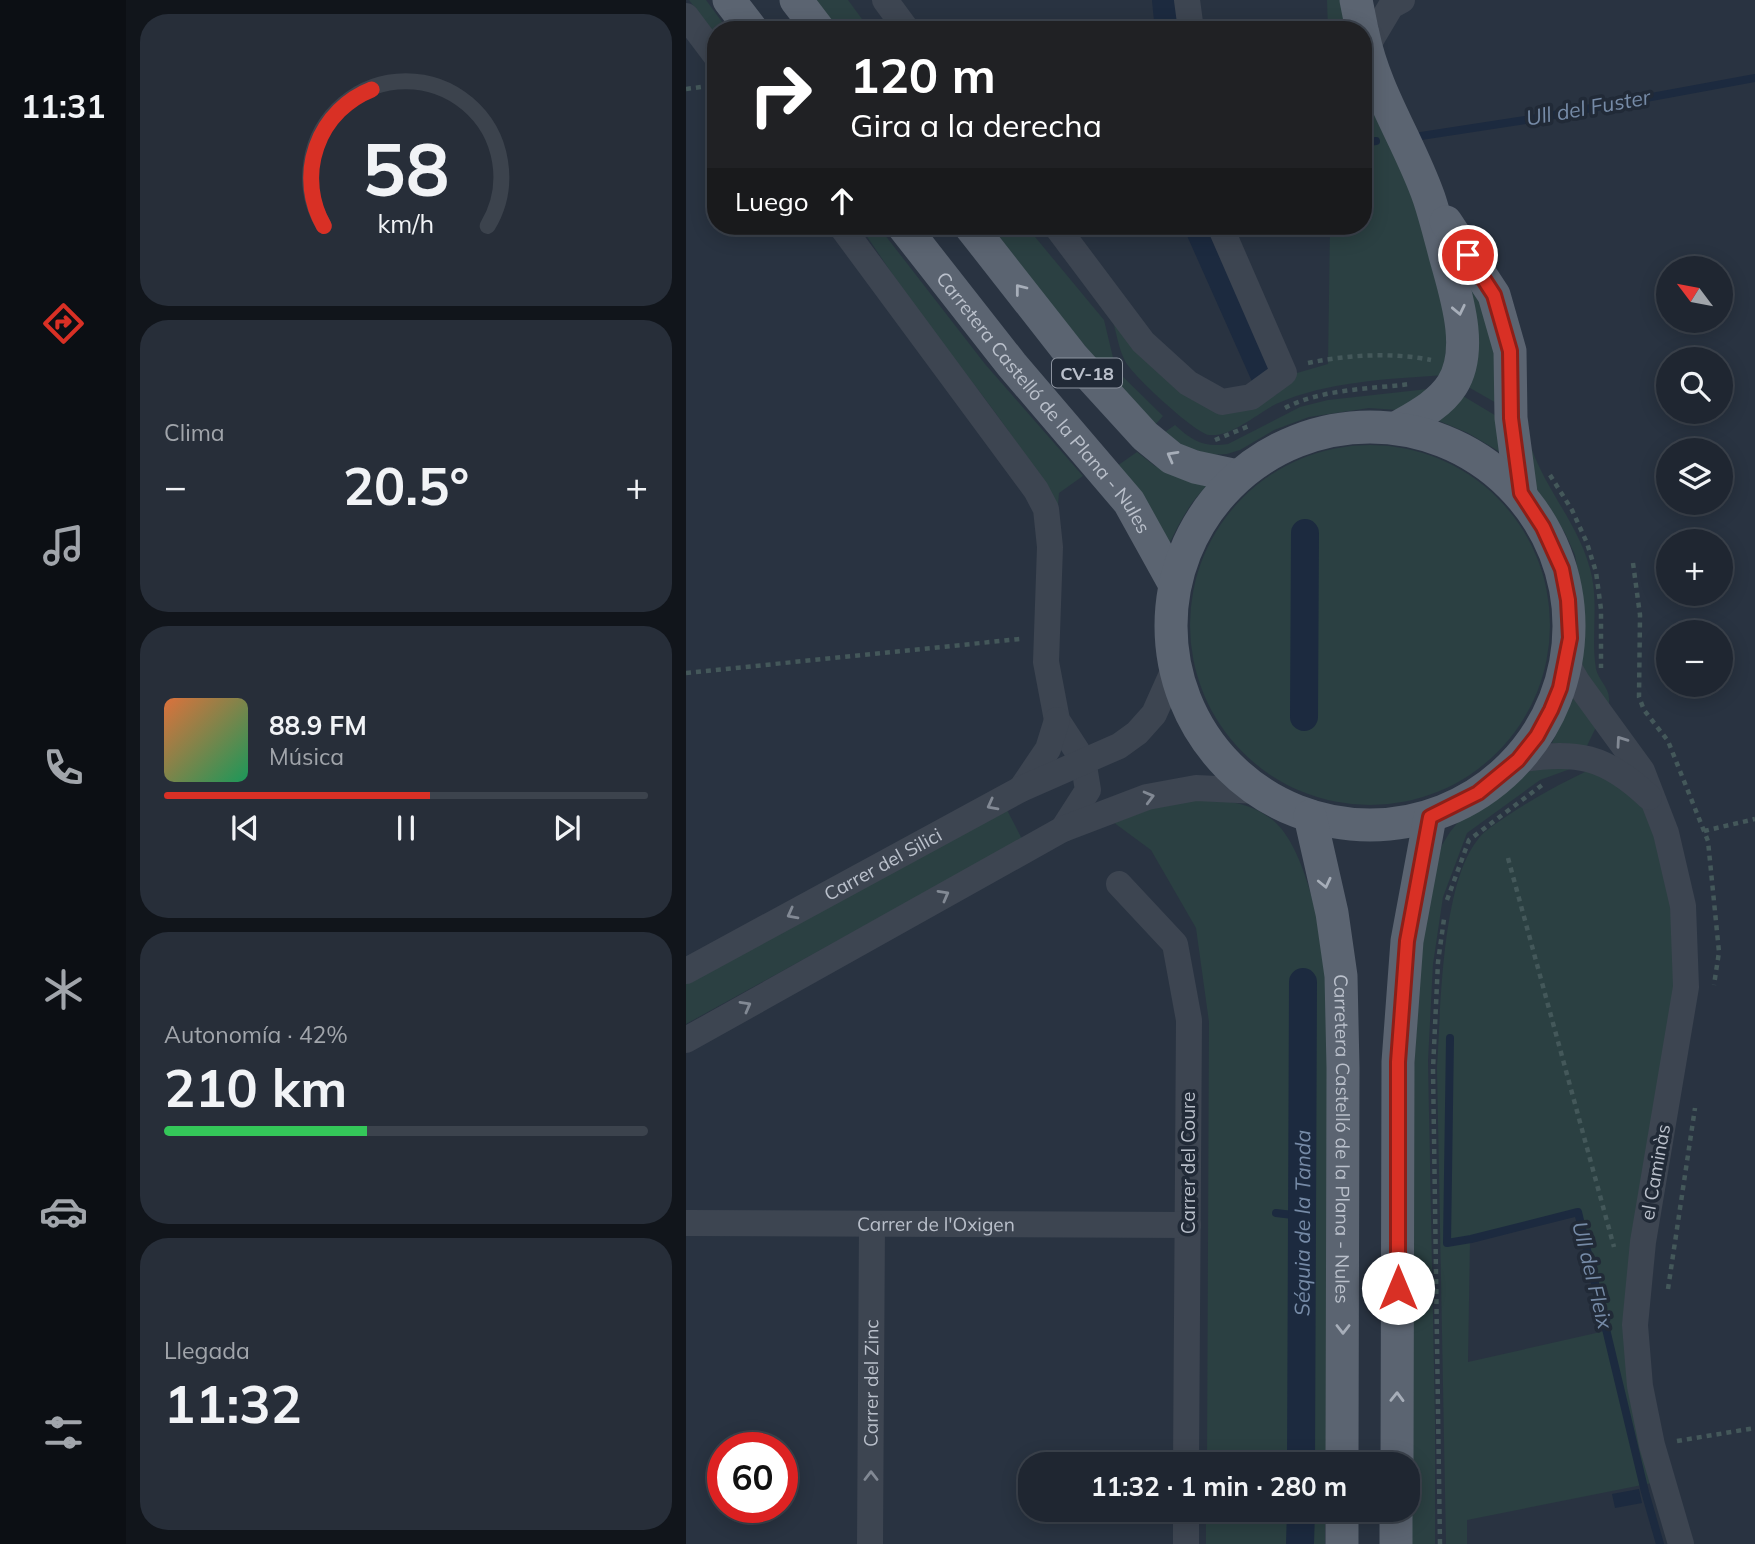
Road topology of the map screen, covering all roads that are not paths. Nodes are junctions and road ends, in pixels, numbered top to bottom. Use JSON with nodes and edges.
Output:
{"nodes":[{"id":1,"x":729,"y":0,"type":"edge"},
{"id":2,"x":796,"y":0,"type":"edge"},
{"id":3,"x":885,"y":0,"type":"edge"},
{"id":4,"x":1187,"y":0,"type":"edge"},
{"id":5,"x":1356,"y":0,"type":"edge"},
{"id":6,"x":1402,"y":0,"type":"edge"},
{"id":7,"x":686,"y":16,"type":"edge"},
{"id":8,"x":745,"y":21,"type":"edge"},
{"id":9,"x":812,"y":21,"type":"edge"},
{"id":10,"x":900,"y":21,"type":"edge"},
{"id":11,"x":1190,"y":21,"type":"edge"},
{"id":12,"x":1361,"y":21,"type":"edge"},
{"id":13,"x":1372,"y":28,"type":"edge"},
{"id":14,"x":707,"y":44,"type":"edge"},
{"id":15,"x":1372,"y":59,"type":"edge"},
{"id":16,"x":1429,"y":197,"type":"junction"},
{"id":17,"x":848,"y":235,"type":"edge"},
{"id":18,"x":910,"y":235,"type":"edge"},
{"id":19,"x":977,"y":235,"type":"edge"},
{"id":20,"x":1063,"y":235,"type":"edge"},
{"id":21,"x":1224,"y":235,"type":"edge"},
{"id":22,"x":1398,"y":427,"type":"junction"},
{"id":23,"x":1237,"y":476,"type":"junction"},
{"id":24,"x":1521,"y":493,"type":"junction"},
{"id":25,"x":1175,"y":585,"type":"junction"},
{"id":26,"x":1567,"y":657,"type":"junction"},
{"id":27,"x":1175,"y":667,"type":"junction"},
{"id":28,"x":1057,"y":720,"type":"junction"},
{"id":29,"x":1518,"y":760,"type":"junction"},
{"id":30,"x":1083,"y":761,"type":"junction"},
{"id":31,"x":1021,"y":789,"type":"junction"},
{"id":32,"x":1258,"y":791,"type":"junction"},
{"id":33,"x":1653,"y":801,"type":"junction"},
{"id":34,"x":1310,"y":816,"type":"junction"},
{"id":35,"x":1430,"y":817,"type":"junction"},
{"id":36,"x":1063,"y":829,"type":"junction"},
{"id":37,"x":1119,"y":884,"type":"dead end"},
{"id":38,"x":686,"y":971,"type":"edge"},
{"id":39,"x":686,"y":1040,"type":"edge"},
{"id":40,"x":686,"y":1223,"type":"edge"},
{"id":41,"x":872,"y":1224,"type":"junction"},
{"id":42,"x":1188,"y":1225,"type":"junction"},
{"id":43,"x":1186,"y":1452,"type":"edge"},
{"id":44,"x":1342,"y":1452,"type":"edge"},
{"id":45,"x":1396,"y":1452,"type":"edge"},
{"id":46,"x":1186,"y":1522,"type":"edge"},
{"id":47,"x":1342,"y":1522,"type":"edge"},
{"id":48,"x":1396,"y":1522,"type":"edge"},
{"id":49,"x":870,"y":1544,"type":"edge"},
{"id":50,"x":1186,"y":1544,"type":"edge"},
{"id":51,"x":1342,"y":1544,"type":"edge"},
{"id":52,"x":1396,"y":1544,"type":"edge"},
{"id":53,"x":1681,"y":1544,"type":"edge"}],
"edges":[{"from":1,"to":8,"type":"main road"},
{"from":2,"to":9,"type":"main road"},
{"from":3,"to":10,"type":"street"},
{"from":4,"to":11,"type":"street"},
{"from":5,"to":12,"type":"main road"},
{"from":6,"to":13,"type":"street"},
{"from":7,"to":14,"type":"street"},
{"from":15,"to":16,"type":"main road"},
{"from":16,"to":22,"type":"main road","one_way":true},
{"from":16,"to":24,"type":"main road"},
{"from":17,"to":28,"type":"street"},
{"from":18,"to":25,"type":"main road","name":"Carretera Castelló de la Plana - Nules","number":"CV-18"},
{"from":23,"to":19,"type":"main road","number":"CV-18","one_way":true},
{"from":20,"to":21,"type":"street"},
{"from":22,"to":23,"type":"main road"},
{"from":22,"to":24,"type":"main road"},
{"from":23,"to":25,"type":"main road"},
{"from":24,"to":26,"type":"main road"},
{"from":25,"to":27,"type":"main road"},
{"from":26,"to":29,"type":"main road"},
{"from":33,"to":26,"type":"street","name":"el Caminàs","one_way":true},
{"from":27,"to":30,"type":"street","name":"Carrer del Silici"},
{"from":27,"to":32,"type":"main road"},
{"from":28,"to":30,"type":"street"},
{"from":28,"to":31,"type":"street"},
{"from":29,"to":33,"type":"street"},
{"from":29,"to":35,"type":"main road"},
{"from":30,"to":31,"type":"street","name":"Carrer del Silici"},
{"from":30,"to":36,"type":"street"},
{"from":31,"to":38,"type":"street","name":"Carrer del Silici","one_way":true},
{"from":32,"to":34,"type":"main road"},
{"from":36,"to":32,"type":"street","one_way":true},
{"from":33,"to":53,"type":"street","name":"el Caminàs"},
{"from":34,"to":35,"type":"main road"},
{"from":34,"to":44,"type":"main road","name":"Carretera Castelló de la Plana - Nules","one_way":true},
{"from":45,"to":35,"type":"main road","one_way":true},
{"from":39,"to":36,"type":"street","one_way":true},
{"from":37,"to":42,"type":"street","name":"Carrer del Coure"},
{"from":40,"to":41,"type":"street","name":"Carrer de l'Oxigen"},
{"from":41,"to":42,"type":"street","name":"Carrer de l'Oxigen"},
{"from":49,"to":41,"type":"street","name":"Carrer del Zinc","one_way":true},
{"from":42,"to":43,"type":"street","name":"Carrer del Coure"},
{"from":46,"to":50,"type":"street"},
{"from":47,"to":51,"type":"main road"},
{"from":48,"to":52,"type":"main road"}]}
